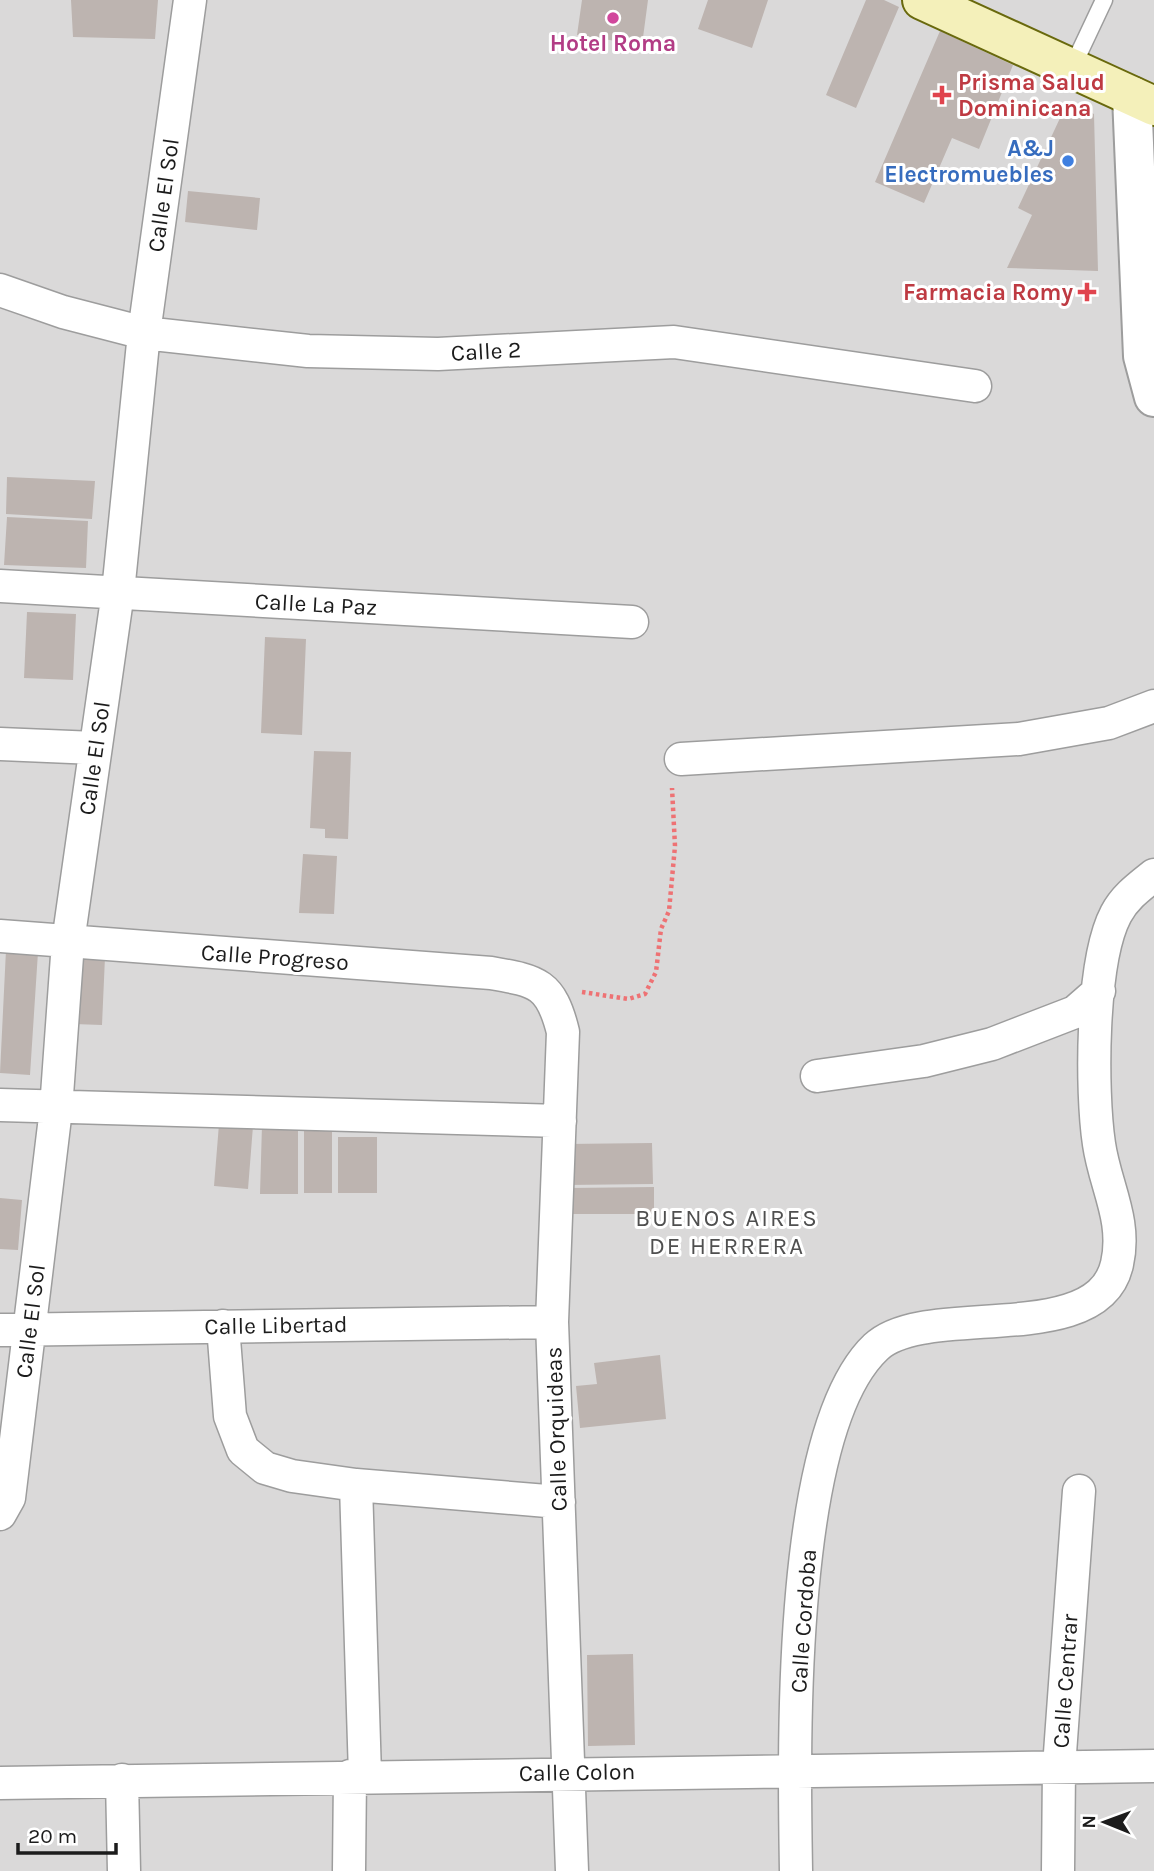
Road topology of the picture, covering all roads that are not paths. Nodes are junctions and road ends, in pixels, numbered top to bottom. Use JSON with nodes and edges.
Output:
{"nodes":[{"id":1,"x":190,"y":0,"type":"edge"},
{"id":2,"x":922,"y":0,"type":"edge"},
{"id":3,"x":1104,"y":0,"type":"edge"},
{"id":4,"x":1072,"y":68,"type":"junction"},
{"id":5,"x":1143,"y":101,"type":"edge"},
{"id":6,"x":0,"y":290,"type":"edge"},
{"id":7,"x":144,"y":333,"type":"junction"},
{"id":8,"x":975,"y":386,"type":"dead end"},
{"id":9,"x":1154,"y":397,"type":"edge"},
{"id":10,"x":0,"y":586,"type":"edge"},
{"id":11,"x":118,"y":592,"type":"junction"},
{"id":12,"x":632,"y":622,"type":"dead end"},
{"id":13,"x":1154,"y":706,"type":"edge"},
{"id":14,"x":0,"y":744,"type":"edge"},
{"id":15,"x":96,"y":748,"type":"junction"},
{"id":16,"x":681,"y":759,"type":"road end"},
{"id":17,"x":1154,"y":875,"type":"edge"},
{"id":18,"x":0,"y":936,"type":"edge"},
{"id":19,"x":68,"y":942,"type":"junction"},
{"id":20,"x":547,"y":990,"type":"joint"},
{"id":21,"x":1099,"y":990,"type":"junction"},
{"id":22,"x":817,"y":1076,"type":"dead end"},
{"id":23,"x":0,"y":1105,"type":"edge"},
{"id":24,"x":56,"y":1109,"type":"junction"},
{"id":25,"x":560,"y":1121,"type":"junction"},
{"id":26,"x":552,"y":1322,"type":"junction"},
{"id":27,"x":223,"y":1326,"type":"junction"},
{"id":28,"x":14,"y":1330,"type":"edge"},
{"id":29,"x":356,"y":1485,"type":"junction"},
{"id":30,"x":1079,"y":1490,"type":"dead end"},
{"id":31,"x":559,"y":1502,"type":"junction"},
{"id":32,"x":0,"y":1514,"type":"edge"},
{"id":33,"x":1154,"y":1766,"type":"edge"},
{"id":34,"x":1059,"y":1767,"type":"junction"},
{"id":35,"x":795,"y":1770,"type":"junction"},
{"id":36,"x":569,"y":1772,"type":"junction"},
{"id":37,"x":358,"y":1776,"type":"junction"},
{"id":38,"x":122,"y":1780,"type":"junction"},
{"id":39,"x":0,"y":1783,"type":"edge"},
{"id":40,"x":124,"y":1871,"type":"edge"},
{"id":41,"x":349,"y":1871,"type":"edge"},
{"id":42,"x":572,"y":1871,"type":"edge"},
{"id":43,"x":796,"y":1871,"type":"edge"},
{"id":44,"x":1058,"y":1871,"type":"edge"}],
"edges":[{"from":1,"to":7,"type":"street","name":"Calle El Sol"},
{"from":2,"to":4,"type":"main road"},
{"from":3,"to":4,"type":"lane"},
{"from":4,"to":5,"type":"main road"},
{"from":5,"to":9,"type":"street"},
{"from":6,"to":7,"type":"street","name":"Calle 2"},
{"from":7,"to":8,"type":"street","name":"Calle 2"},
{"from":7,"to":11,"type":"street","name":"Calle El Sol"},
{"from":10,"to":11,"type":"street","name":"Calle La Paz"},
{"from":11,"to":12,"type":"street","name":"Calle La Paz"},
{"from":11,"to":15,"type":"street","name":"Calle El Sol"},
{"from":13,"to":16,"type":"street"},
{"from":14,"to":15,"type":"street"},
{"from":15,"to":19,"type":"street","name":"Calle El Sol"},
{"from":17,"to":21,"type":"street","name":"Calle Cordoba"},
{"from":18,"to":19,"type":"street","name":"Calle Progreso"},
{"from":19,"to":20,"type":"street","name":"Calle Progreso"},
{"from":19,"to":24,"type":"street","name":"Calle El Sol"},
{"from":20,"to":25,"type":"street","name":"Calle Orquideas"},
{"from":21,"to":22,"type":"street"},
{"from":21,"to":35,"type":"street","name":"Calle Cordoba"},
{"from":23,"to":24,"type":"street"},
{"from":24,"to":25,"type":"street"},
{"from":24,"to":28,"type":"street","name":"Calle El Sol"},
{"from":25,"to":26,"type":"street","name":"Calle Orquideas"},
{"from":26,"to":27,"type":"street","name":"Calle Libertad"},
{"from":26,"to":31,"type":"street","name":"Calle Orquideas"},
{"from":27,"to":28,"type":"street","name":"Calle Libertad"},
{"from":27,"to":29,"type":"street"},
{"from":28,"to":32,"type":"street","name":"Calle El Sol"},
{"from":29,"to":31,"type":"street"},
{"from":29,"to":37,"type":"street"},
{"from":30,"to":34,"type":"street","name":"Calle Centrar"},
{"from":31,"to":36,"type":"street","name":"Calle Orquideas"},
{"from":33,"to":34,"type":"street","name":"Calle Colon"},
{"from":34,"to":35,"type":"street","name":"Calle Colon"},
{"from":34,"to":44,"type":"street","name":"Calle Centrar"},
{"from":35,"to":36,"type":"street","name":"Calle Colon"},
{"from":35,"to":43,"type":"street","name":"Calle Cordoba"},
{"from":36,"to":37,"type":"street","name":"Calle Colon"},
{"from":36,"to":42,"type":"street","name":"Calle Orquideas"},
{"from":37,"to":38,"type":"street","name":"Calle Colon"},
{"from":37,"to":41,"type":"street"},
{"from":38,"to":39,"type":"street","name":"Calle Colon"},
{"from":38,"to":40,"type":"street"}]}
